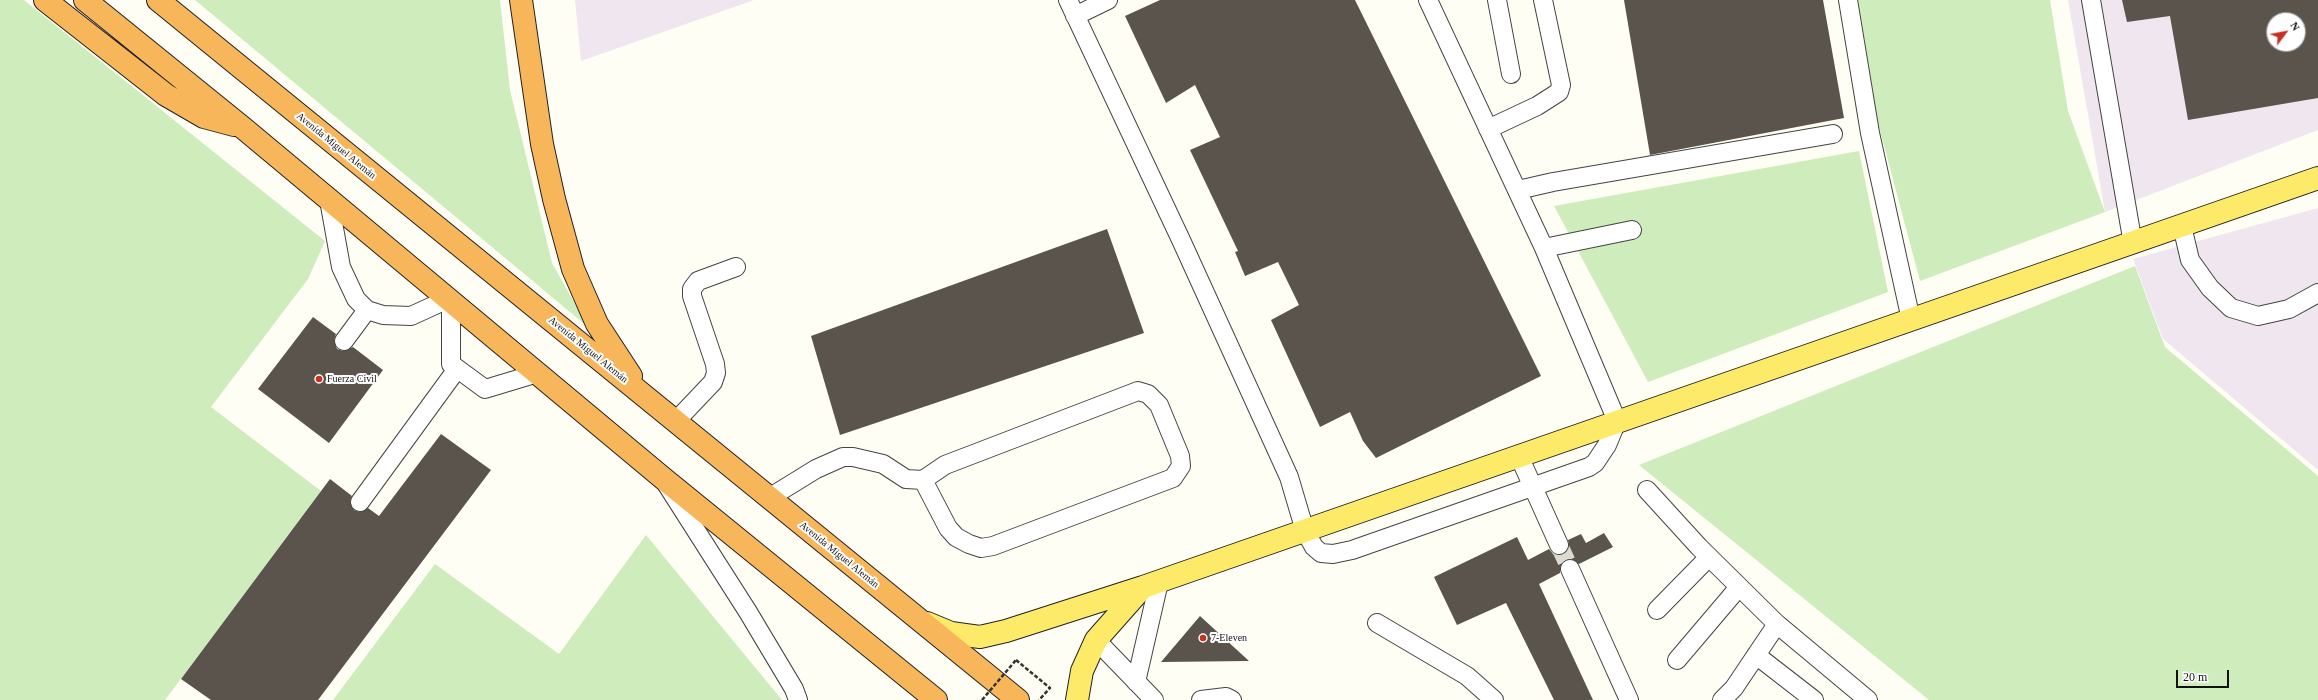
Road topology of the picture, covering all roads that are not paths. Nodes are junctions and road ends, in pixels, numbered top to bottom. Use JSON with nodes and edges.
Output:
{"nodes":[{"id":1,"x":45,"y":0,"type":"edge"},
{"id":2,"x":85,"y":0,"type":"edge"},
{"id":3,"x":158,"y":0,"type":"edge"},
{"id":4,"x":521,"y":0,"type":"edge"},
{"id":5,"x":1108,"y":0,"type":"edge"},
{"id":6,"x":1428,"y":0,"type":"edge"},
{"id":7,"x":1497,"y":0,"type":"edge"},
{"id":8,"x":1543,"y":0,"type":"edge"},
{"id":9,"x":1848,"y":0,"type":"edge"},
{"id":10,"x":2091,"y":0,"type":"edge"},
{"id":11,"x":1071,"y":8,"type":"edge"},
{"id":12,"x":1511,"y":74,"type":"dead end"},
{"id":13,"x":242,"y":127,"type":"junction"},
{"id":14,"x":1488,"y":129,"type":"junction"},
{"id":15,"x":1832,"y":134,"type":"dead end"},
{"id":16,"x":2318,"y":178,"type":"edge"},
{"id":17,"x":1518,"y":190,"type":"junction"},
{"id":18,"x":329,"y":200,"type":"junction"},
{"id":19,"x":2182,"y":226,"type":"junction"},
{"id":20,"x":1632,"y":230,"type":"dead end"},
{"id":21,"x":2133,"y":244,"type":"junction"},
{"id":22,"x":1544,"y":248,"type":"junction"},
{"id":23,"x":736,"y":267,"type":"dead end"},
{"id":24,"x":2318,"y":293,"type":"edge"},
{"id":25,"x":449,"y":300,"type":"junction"},
{"id":26,"x":367,"y":310,"type":"junction"},
{"id":27,"x":1911,"y":320,"type":"junction"},
{"id":28,"x":344,"y":341,"type":"dead end"},
{"id":29,"x":457,"y":368,"type":"junction"},
{"id":30,"x":538,"y":373,"type":"junction"},
{"id":31,"x":648,"y":400,"type":"junction"},
{"id":32,"x":1617,"y":421,"type":"junction"},
{"id":33,"x":675,"y":422,"type":"junction"},
{"id":34,"x":1519,"y":456,"type":"junction"},
{"id":35,"x":664,"y":479,"type":"junction"},
{"id":36,"x":923,"y":480,"type":"junction"},
{"id":37,"x":1533,"y":487,"type":"junction"},
{"id":38,"x":1647,"y":490,"type":"dead end"},
{"id":39,"x":769,"y":498,"type":"junction"},
{"id":40,"x":360,"y":502,"type":"dead end"},
{"id":41,"x":1305,"y":531,"type":"junction"},
{"id":42,"x":1559,"y":545,"type":"tunnel mouth"},
{"id":43,"x":1709,"y":557,"type":"junction"},
{"id":44,"x":1570,"y":569,"type":"tunnel mouth"},
{"id":45,"x":1151,"y":584,"type":"junction"},
{"id":46,"x":1739,"y":587,"type":"junction"},
{"id":47,"x":1657,"y":610,"type":"dead end"},
{"id":48,"x":914,"y":617,"type":"junction"},
{"id":49,"x":1377,"y":623,"type":"dead end"},
{"id":50,"x":1776,"y":624,"type":"junction"},
{"id":51,"x":1096,"y":640,"type":"junction"},
{"id":52,"x":1756,"y":655,"type":"junction"},
{"id":53,"x":1677,"y":660,"type":"dead end"},
{"id":54,"x":1136,"y":682,"type":"junction"},
{"id":55,"x":798,"y":700,"type":"edge"},
{"id":56,"x":936,"y":700,"type":"edge"},
{"id":57,"x":1018,"y":700,"type":"edge"},
{"id":58,"x":1077,"y":700,"type":"edge"},
{"id":59,"x":1154,"y":700,"type":"edge"},
{"id":60,"x":1202,"y":700,"type":"edge"},
{"id":61,"x":1232,"y":700,"type":"edge"},
{"id":62,"x":1494,"y":700,"type":"edge"},
{"id":63,"x":1629,"y":700,"type":"edge"},
{"id":64,"x":1722,"y":700,"type":"edge"},
{"id":65,"x":1814,"y":700,"type":"edge"},
{"id":66,"x":1868,"y":700,"type":"edge"}],
"edges":[{"from":1,"to":13,"type":"highway"},
{"from":2,"to":13,"type":"highway"},
{"from":3,"to":31,"type":"highway","name":"Avenida Miguel Alemán"},
{"from":4,"to":31,"type":"highway"},
{"from":5,"to":11,"type":"street"},
{"from":6,"to":14,"type":"street"},
{"from":7,"to":12,"type":"street"},
{"from":8,"to":14,"type":"street"},
{"from":9,"to":27,"type":"street"},
{"from":10,"to":21,"type":"street"},
{"from":11,"to":41,"type":"street"},
{"from":13,"to":18,"type":"highway"},
{"from":14,"to":17,"type":"street"},
{"from":15,"to":17,"type":"street"},
{"from":16,"to":19,"type":"main road"},
{"from":17,"to":22,"type":"street"},
{"from":18,"to":25,"type":"highway"},
{"from":18,"to":26,"type":"street"},
{"from":19,"to":21,"type":"main road"},
{"from":19,"to":24,"type":"street"},
{"from":20,"to":22,"type":"street"},
{"from":21,"to":27,"type":"main road"},
{"from":22,"to":32,"type":"street"},
{"from":23,"to":33,"type":"street"},
{"from":25,"to":26,"type":"street"},
{"from":25,"to":29,"type":"street"},
{"from":25,"to":30,"type":"highway"},
{"from":26,"to":28,"type":"street"},
{"from":27,"to":32,"type":"main road"},
{"from":29,"to":30,"type":"street"},
{"from":29,"to":40,"type":"street"},
{"from":30,"to":35,"type":"highway"},
{"from":31,"to":33,"type":"highway","name":"Avenida Miguel Alemán"},
{"from":32,"to":34,"type":"main road"},
{"from":32,"to":37,"type":"street"},
{"from":33,"to":39,"type":"highway","name":"Avenida Miguel Alemán"},
{"from":34,"to":37,"type":"street"},
{"from":34,"to":41,"type":"main road"},
{"from":35,"to":55,"type":"street"},
{"from":35,"to":56,"type":"highway"},
{"from":36,"to":36,"type":"street"},
{"from":36,"to":39,"type":"street"},
{"from":37,"to":41,"type":"street"},
{"from":37,"to":42,"type":"street"},
{"from":38,"to":43,"type":"street"},
{"from":39,"to":48,"type":"highway","name":"Avenida Miguel Alemán"},
{"from":41,"to":45,"type":"main road"},
{"from":43,"to":46,"type":"street"},
{"from":43,"to":47,"type":"street"},
{"from":44,"to":63,"type":"street"},
{"from":45,"to":48,"type":"main road"},
{"from":45,"to":51,"type":"main road"},
{"from":45,"to":54,"type":"street"},
{"from":46,"to":50,"type":"street"},
{"from":46,"to":53,"type":"street"},
{"from":48,"to":57,"type":"highway","name":"Avenida Miguel Alemán"},
{"from":49,"to":62,"type":"street"},
{"from":50,"to":52,"type":"street"},
{"from":50,"to":66,"type":"street"},
{"from":51,"to":54,"type":"street"},
{"from":51,"to":58,"type":"main road"},
{"from":52,"to":64,"type":"street"},
{"from":52,"to":65,"type":"street"},
{"from":54,"to":59,"type":"street"},
{"from":60,"to":61,"type":"street"}]}
